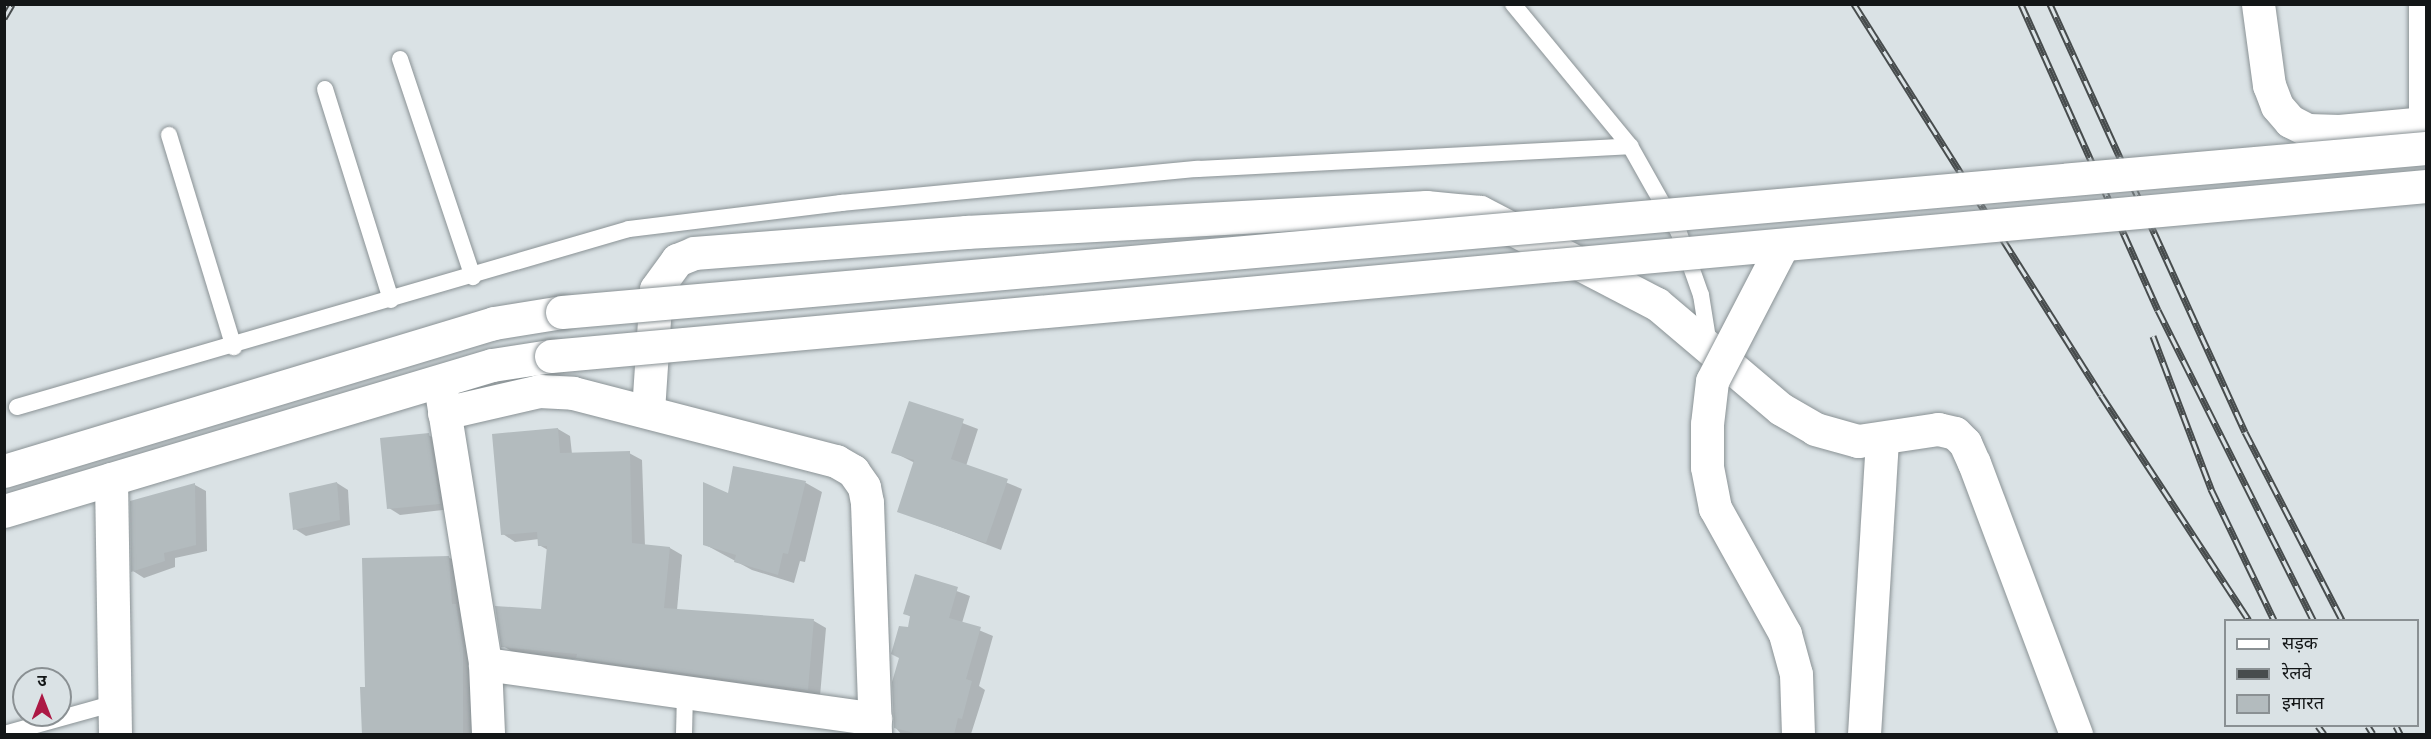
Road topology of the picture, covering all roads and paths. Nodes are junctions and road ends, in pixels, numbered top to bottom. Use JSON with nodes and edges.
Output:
{"nodes":[{"id":1,"x":1513,"y":4,"type":"edge"},
{"id":2,"x":2258,"y":4,"type":"edge"},
{"id":3,"x":2426,"y":4,"type":"edge"},
{"id":4,"x":400,"y":58,"type":"dead end"},
{"id":5,"x":325,"y":89,"type":"dead end"},
{"id":6,"x":2426,"y":132,"type":"edge"},
{"id":7,"x":169,"y":135,"type":"dead end"},
{"id":8,"x":1630,"y":146,"type":"junction"},
{"id":9,"x":2427,"y":186,"type":"edge"},
{"id":10,"x":1780,"y":248,"type":"junction"},
{"id":11,"x":473,"y":277,"type":"junction"},
{"id":12,"x":391,"y":300,"type":"junction"},
{"id":13,"x":234,"y":347,"type":"junction"},
{"id":14,"x":1709,"y":349,"type":"junction"},
{"id":15,"x":439,"y":380,"type":"junction"},
{"id":16,"x":17,"y":407,"type":"dead end"},
{"id":17,"x":648,"y":411,"type":"junction"},
{"id":18,"x":444,"y":413,"type":"junction"},
{"id":19,"x":1882,"y":439,"type":"junction"},
{"id":20,"x":4,"y":471,"type":"edge"},
{"id":21,"x":111,"y":479,"type":"junction"},
{"id":22,"x":4,"y":511,"type":"edge"},
{"id":23,"x":485,"y":664,"type":"junction"},
{"id":24,"x":685,"y":692,"type":"junction"},
{"id":25,"x":115,"y":703,"type":"junction"},
{"id":26,"x":875,"y":727,"type":"edge"},
{"id":27,"x":4,"y":734,"type":"edge"},
{"id":28,"x":115,"y":735,"type":"edge"},
{"id":29,"x":488,"y":735,"type":"edge"},
{"id":30,"x":684,"y":735,"type":"edge"},
{"id":31,"x":1798,"y":735,"type":"edge"},
{"id":32,"x":1864,"y":735,"type":"edge"},
{"id":33,"x":2076,"y":735,"type":"edge"}],
"edges":[{"from":1,"to":8,"type":"lane"},
{"from":2,"to":6,"type":"main road"},
{"from":3,"to":6,"type":"main road"},
{"from":4,"to":11,"type":"lane"},
{"from":5,"to":12,"type":"lane"},
{"from":6,"to":20,"type":"main road","bridge":true},
{"from":7,"to":13,"type":"lane"},
{"from":8,"to":11,"type":"lane"},
{"from":8,"to":14,"type":"lane"},
{"from":9,"to":10,"type":"main road","bridge":true},
{"from":10,"to":15,"type":"main road","bridge":true},
{"from":10,"to":31,"type":"main road","bridge":true},
{"from":11,"to":12,"type":"lane"},
{"from":12,"to":13,"type":"lane"},
{"from":13,"to":16,"type":"lane"},
{"from":14,"to":17,"type":"main road"},
{"from":14,"to":19,"type":"main road"},
{"from":15,"to":18,"type":"main road"},
{"from":15,"to":21,"type":"main road"},
{"from":17,"to":18,"type":"main road"},
{"from":17,"to":26,"type":"main road"},
{"from":18,"to":23,"type":"main road"},
{"from":19,"to":32,"type":"main road"},
{"from":19,"to":33,"type":"main road"},
{"from":21,"to":22,"type":"main road"},
{"from":21,"to":25,"type":"main road"},
{"from":23,"to":24,"type":"main road"},
{"from":23,"to":29,"type":"main road"},
{"from":24,"to":26,"type":"main road"},
{"from":24,"to":30,"type":"lane"},
{"from":25,"to":27,"type":"lane"},
{"from":25,"to":28,"type":"main road"}]}
